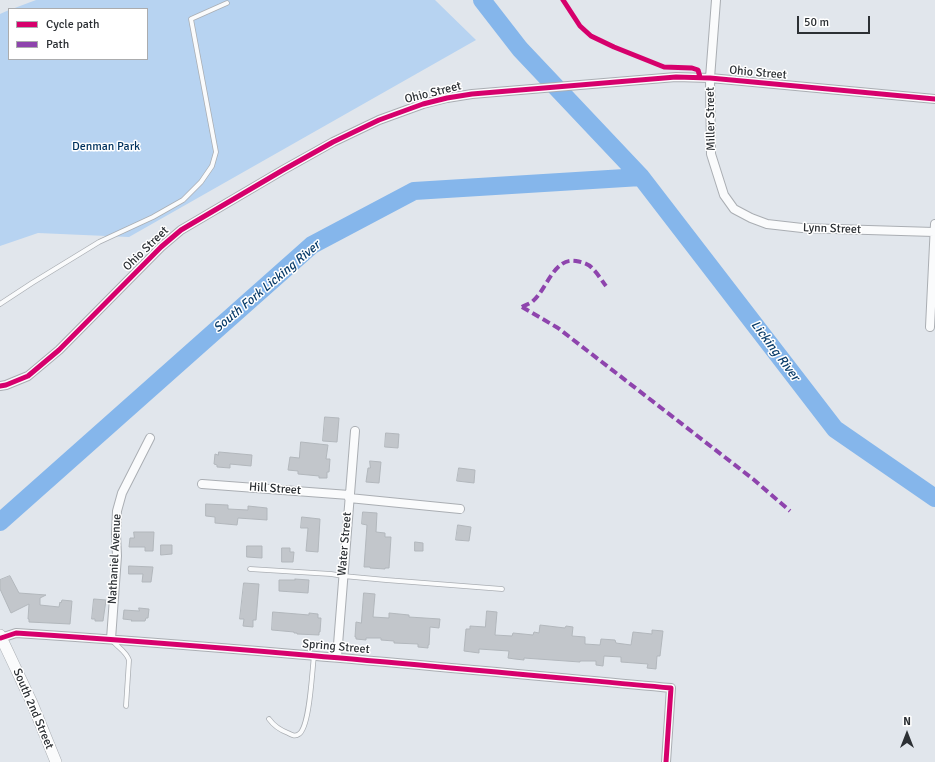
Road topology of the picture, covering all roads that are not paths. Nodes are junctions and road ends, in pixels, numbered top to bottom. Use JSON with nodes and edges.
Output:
{"nodes":[{"id":1,"x":716,"y":0,"type":"edge"},
{"id":2,"x":227,"y":3,"type":"dead end"},
{"id":3,"x":710,"y":78,"type":"junction"},
{"id":4,"x":935,"y":99,"type":"edge"},
{"id":5,"x":734,"y":209,"type":"joint"},
{"id":6,"x":935,"y":228,"type":"edge"},
{"id":7,"x":0,"y":304,"type":"edge"},
{"id":8,"x":930,"y":327,"type":"dead end"},
{"id":9,"x":0,"y":386,"type":"edge"},
{"id":10,"x":355,"y":431,"type":"dead end"},
{"id":11,"x":150,"y":438,"type":"dead end"},
{"id":12,"x":202,"y":484,"type":"dead end"},
{"id":13,"x":349,"y":497,"type":"junction"},
{"id":14,"x":460,"y":509,"type":"dead end"},
{"id":15,"x":250,"y":569,"type":"dead end"},
{"id":16,"x":343,"y":576,"type":"junction"},
{"id":17,"x":502,"y":589,"type":"dead end"},
{"id":18,"x":1,"y":637,"type":"edge"},
{"id":19,"x":111,"y":639,"type":"junction"},
{"id":20,"x":314,"y":656,"type":"junction"},
{"id":21,"x":337,"y":657,"type":"junction"},
{"id":22,"x":126,"y":706,"type":"dead end"},
{"id":23,"x":269,"y":719,"type":"dead end"},
{"id":24,"x":56,"y":762,"type":"edge"},
{"id":25,"x":666,"y":762,"type":"edge"}],
"edges":[{"from":1,"to":3,"type":"street","name":"Miller Street"},
{"from":2,"to":7,"type":"lane"},
{"from":3,"to":4,"type":"street","name":"Ohio Street"},
{"from":3,"to":5,"type":"street","name":"Miller Street"},
{"from":3,"to":9,"type":"street","name":"Ohio Street"},
{"from":5,"to":6,"type":"street","name":"Lynn Street"},
{"from":6,"to":8,"type":"street"},
{"from":10,"to":13,"type":"street","name":"Water Street"},
{"from":11,"to":19,"type":"street","name":"Nathaniel Avenue"},
{"from":12,"to":13,"type":"street","name":"Hill Street"},
{"from":13,"to":14,"type":"street","name":"Hill Street"},
{"from":13,"to":16,"type":"street","name":"Water Street"},
{"from":15,"to":16,"type":"lane"},
{"from":16,"to":17,"type":"lane"},
{"from":16,"to":21,"type":"street","name":"Water Street"},
{"from":18,"to":19,"type":"street","name":"Spring Street"},
{"from":18,"to":24,"type":"street","name":"South 2nd Street"},
{"from":19,"to":20,"type":"street","name":"Spring Street"},
{"from":19,"to":22,"type":"lane"},
{"from":20,"to":21,"type":"street","name":"Spring Street"},
{"from":20,"to":23,"type":"lane"},
{"from":21,"to":25,"type":"street","name":"Spring Street"}]}
